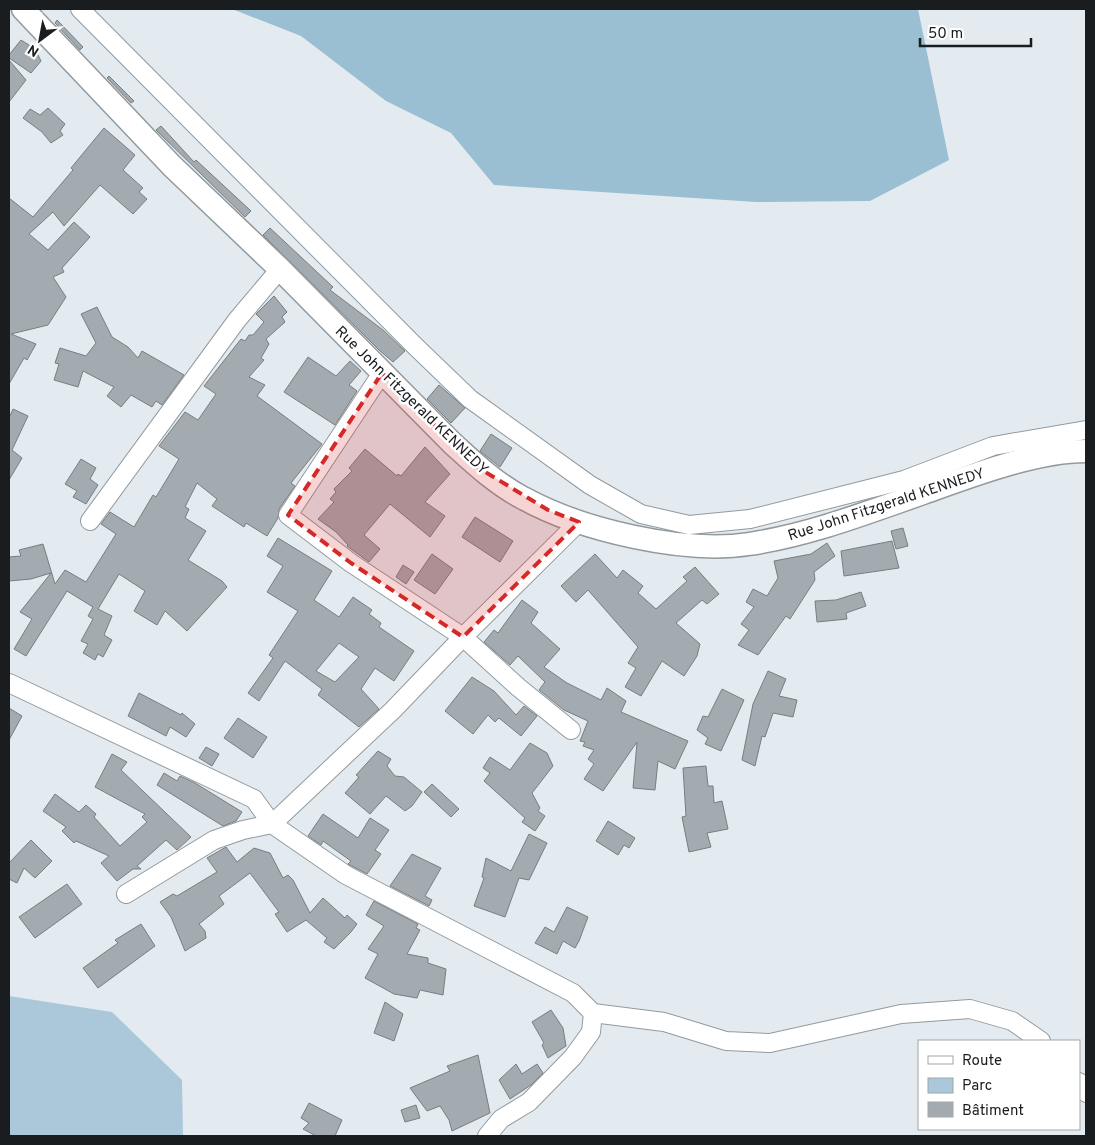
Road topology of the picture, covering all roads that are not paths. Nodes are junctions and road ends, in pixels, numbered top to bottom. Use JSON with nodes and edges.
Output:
{"nodes":[{"id":1,"x":23,"y":9,"type":"edge"},
{"id":2,"x":80,"y":9,"type":"edge"},
{"id":3,"x":280,"y":269,"type":"junction"},
{"id":4,"x":382,"y":373,"type":"junction"},
{"id":5,"x":1086,"y":430,"type":"edge"},
{"id":6,"x":1086,"y":451,"type":"edge"},
{"id":7,"x":90,"y":521,"type":"dead end"},
{"id":8,"x":579,"y":522,"type":"junction"},
{"id":9,"x":462,"y":637,"type":"junction"},
{"id":10,"x":9,"y":683,"type":"edge"},
{"id":11,"x":571,"y":730,"type":"dead end"},
{"id":12,"x":272,"y":824,"type":"junction"},
{"id":13,"x":126,"y":894,"type":"dead end"},
{"id":14,"x":593,"y":1013,"type":"junction"},
{"id":15,"x":1040,"y":1040,"type":"edge"},
{"id":16,"x":487,"y":1136,"type":"edge"}],
"edges":[{"from":1,"to":3,"type":"street","name":"Rue John Fitzgerald KENNEDY"},
{"from":2,"to":5,"type":"street"},
{"from":3,"to":4,"type":"street","name":"Rue John Fitzgerald KENNEDY"},
{"from":3,"to":7,"type":"street"},
{"from":4,"to":8,"type":"street","name":"Rue John Fitzgerald KENNEDY"},
{"from":4,"to":9,"type":"street"},
{"from":6,"to":8,"type":"street","name":"Rue John Fitzgerald KENNEDY"},
{"from":8,"to":9,"type":"street"},
{"from":9,"to":11,"type":"street"},
{"from":9,"to":12,"type":"street"},
{"from":10,"to":12,"type":"street"},
{"from":12,"to":13,"type":"street"},
{"from":12,"to":14,"type":"street"},
{"from":14,"to":15,"type":"street"},
{"from":14,"to":16,"type":"street"}]}
